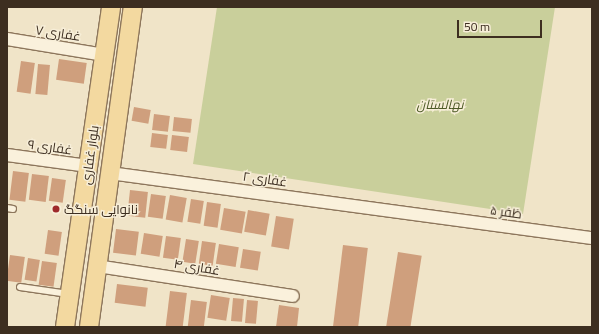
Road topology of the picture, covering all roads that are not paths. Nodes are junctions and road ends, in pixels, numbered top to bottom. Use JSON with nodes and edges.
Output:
{"nodes":[{"id":1,"x":111,"y":7,"type":"edge"},
{"id":2,"x":133,"y":7,"type":"edge"},
{"id":3,"x":7,"y":39,"type":"edge"},
{"id":4,"x":104,"y":54,"type":"junction"},
{"id":5,"x":7,"y":155,"type":"edge"},
{"id":6,"x":88,"y":166,"type":"junction"},
{"id":7,"x":110,"y":172,"type":"junction"},
{"id":8,"x":417,"y":213,"type":"joint"},
{"id":9,"x":592,"y":238,"type":"edge"},
{"id":10,"x":97,"y":266,"type":"junction"},
{"id":11,"x":20,"y":287,"type":"dead end"},
{"id":12,"x":70,"y":294,"type":"junction"},
{"id":13,"x":293,"y":296,"type":"dead end"},
{"id":14,"x":65,"y":327,"type":"edge"},
{"id":15,"x":89,"y":327,"type":"edge"}],
"edges":[{"from":1,"to":4,"type":"main road","name":"بلوار غفاری"},
{"from":2,"to":7,"type":"main road","name":"بلوار غفاری"},
{"from":3,"to":4,"type":"street","name":"غفاری ۷"},
{"from":4,"to":6,"type":"main road","name":"بلوار غفاری"},
{"from":5,"to":6,"type":"street","name":"غفاری ۹"},
{"from":6,"to":12,"type":"main road","name":"بلوار غفاری"},
{"from":7,"to":8,"type":"street","name":"غفاری ۲"},
{"from":7,"to":10,"type":"main road","name":"بلوار غفاری"},
{"from":8,"to":9,"type":"street","name":"ظفر ۵"},
{"from":10,"to":13,"type":"street","name":"غفاری ۴"},
{"from":10,"to":15,"type":"main road","name":"بلوار غفاری"},
{"from":11,"to":12,"type":"lane"},
{"from":12,"to":14,"type":"main road","name":"بلوار غفاری"}]}
